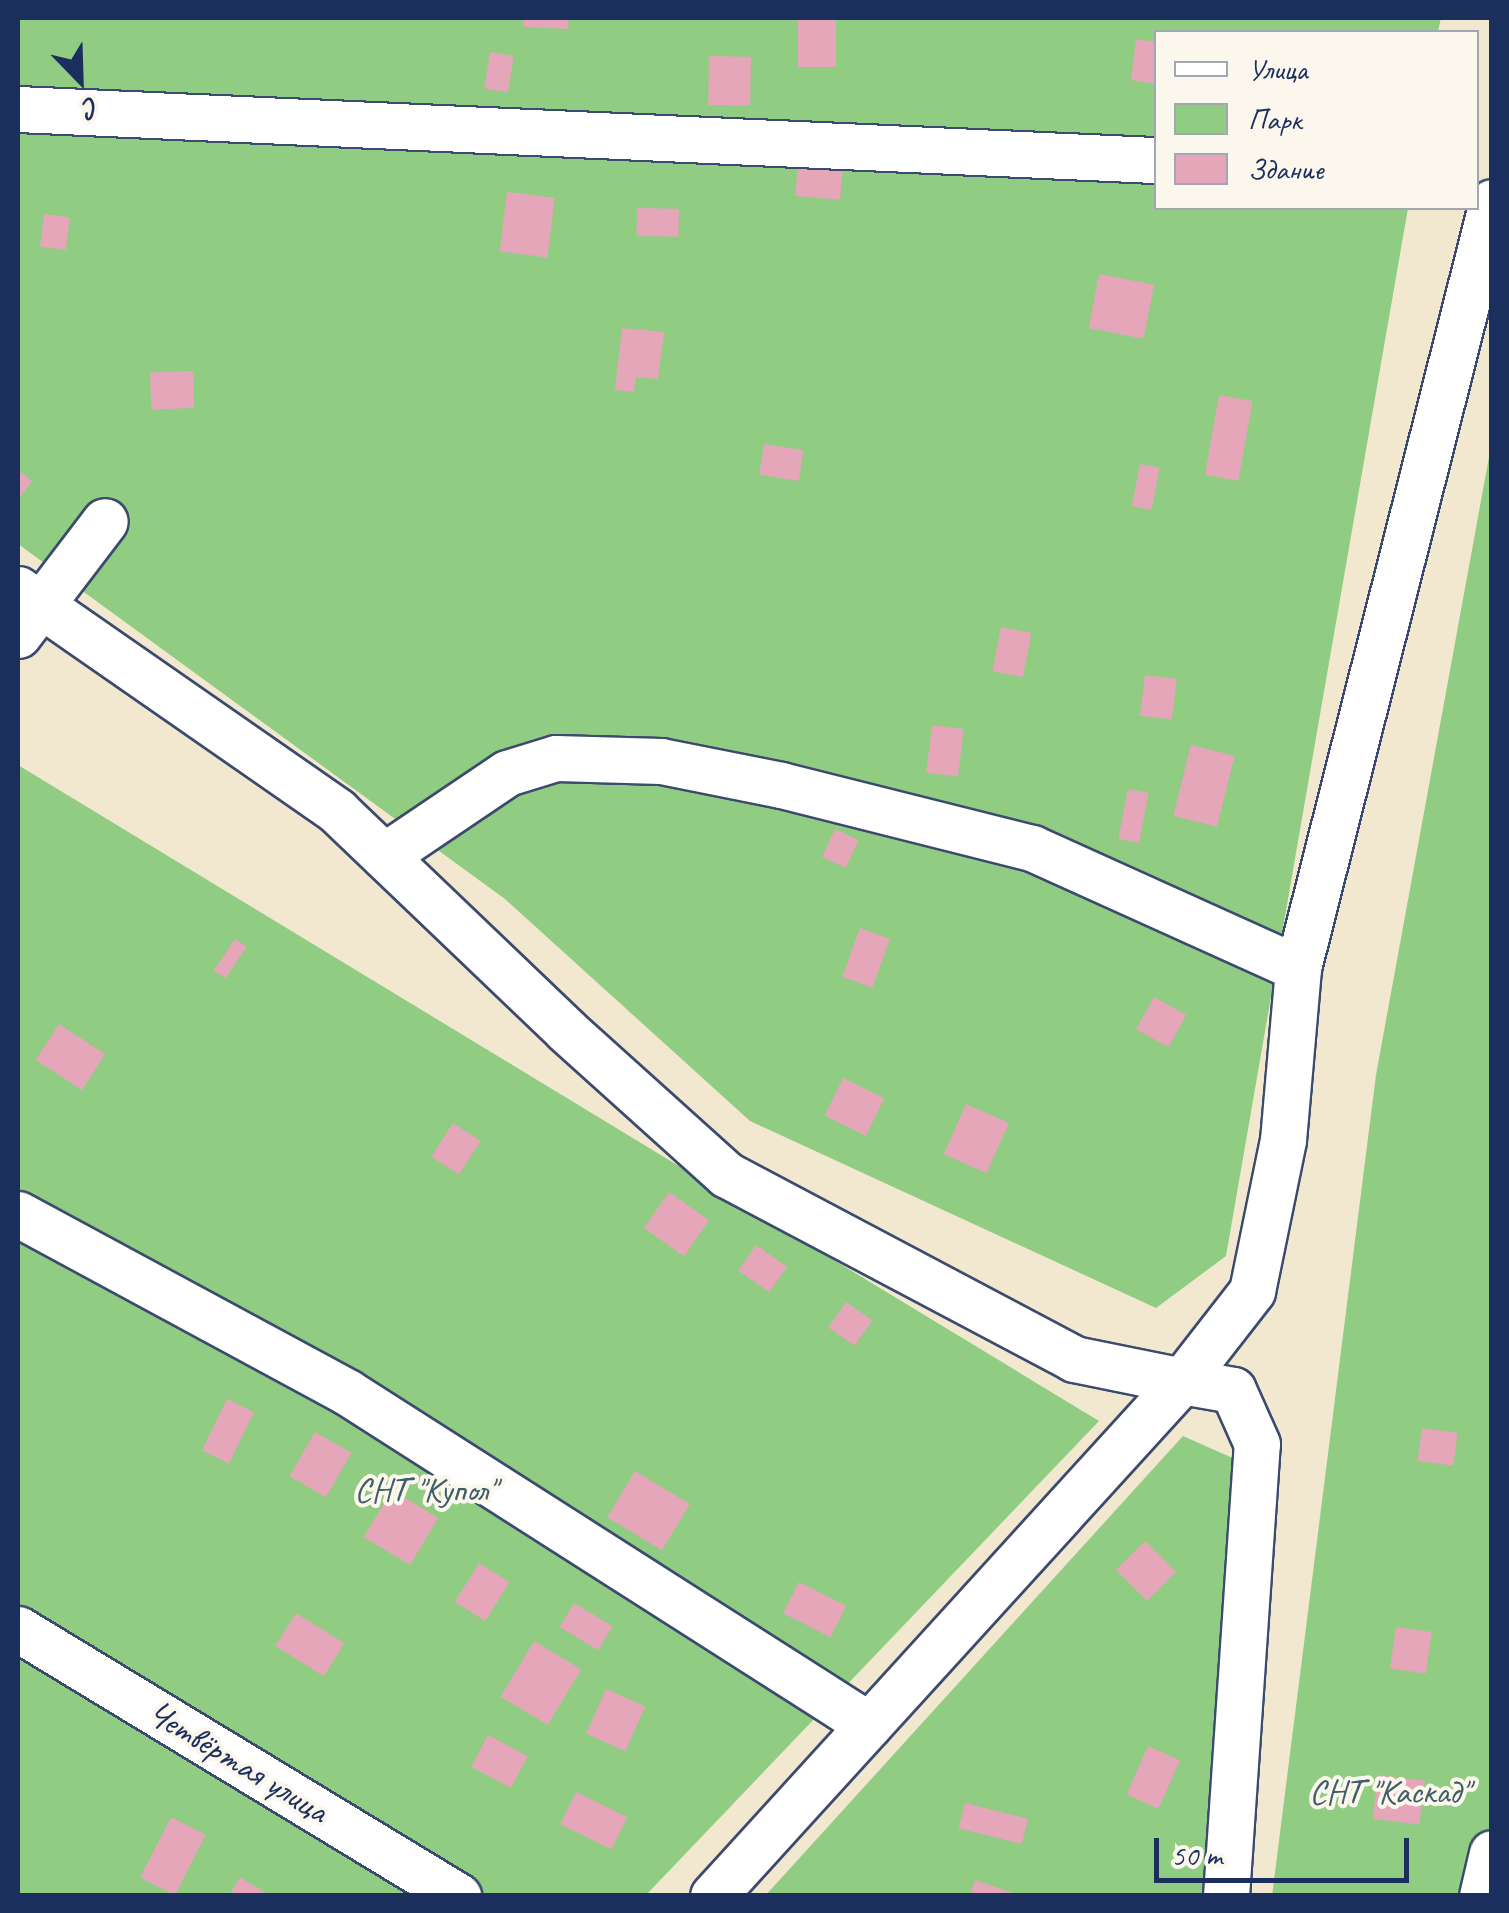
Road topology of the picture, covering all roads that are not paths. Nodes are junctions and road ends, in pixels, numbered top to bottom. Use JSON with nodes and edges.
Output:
{"nodes":[{"id":1,"x":18,"y":109,"type":"edge"},
{"id":2,"x":1154,"y":160,"type":"edge"},
{"id":3,"x":1491,"y":204,"type":"edge"},
{"id":4,"x":104,"y":521,"type":"dead end"},
{"id":5,"x":25,"y":609,"type":"edge"},
{"id":6,"x":384,"y":856,"type":"junction"},
{"id":7,"x":1298,"y":968,"type":"junction"},
{"id":8,"x":18,"y":1214,"type":"edge"},
{"id":9,"x":1182,"y":1380,"type":"junction"},
{"id":10,"x":18,"y":1629,"type":"edge"},
{"id":11,"x":868,"y":1725,"type":"junction"},
{"id":12,"x":1492,"y":1853,"type":"edge"},
{"id":13,"x":458,"y":1896,"type":"edge"},
{"id":14,"x":714,"y":1896,"type":"edge"},
{"id":15,"x":1226,"y":1896,"type":"edge"},
{"id":16,"x":1482,"y":1896,"type":"edge"}],
"edges":[{"from":1,"to":2,"type":"street"},
{"from":3,"to":7,"type":"street"},
{"from":4,"to":5,"type":"street"},
{"from":5,"to":6,"type":"street"},
{"from":6,"to":7,"type":"street"},
{"from":6,"to":9,"type":"street"},
{"from":7,"to":9,"type":"street"},
{"from":8,"to":11,"type":"street"},
{"from":9,"to":11,"type":"street"},
{"from":9,"to":15,"type":"street"},
{"from":10,"to":13,"type":"street","name":"Четвёртая улица"},
{"from":11,"to":14,"type":"street"},
{"from":12,"to":16,"type":"street"}]}
